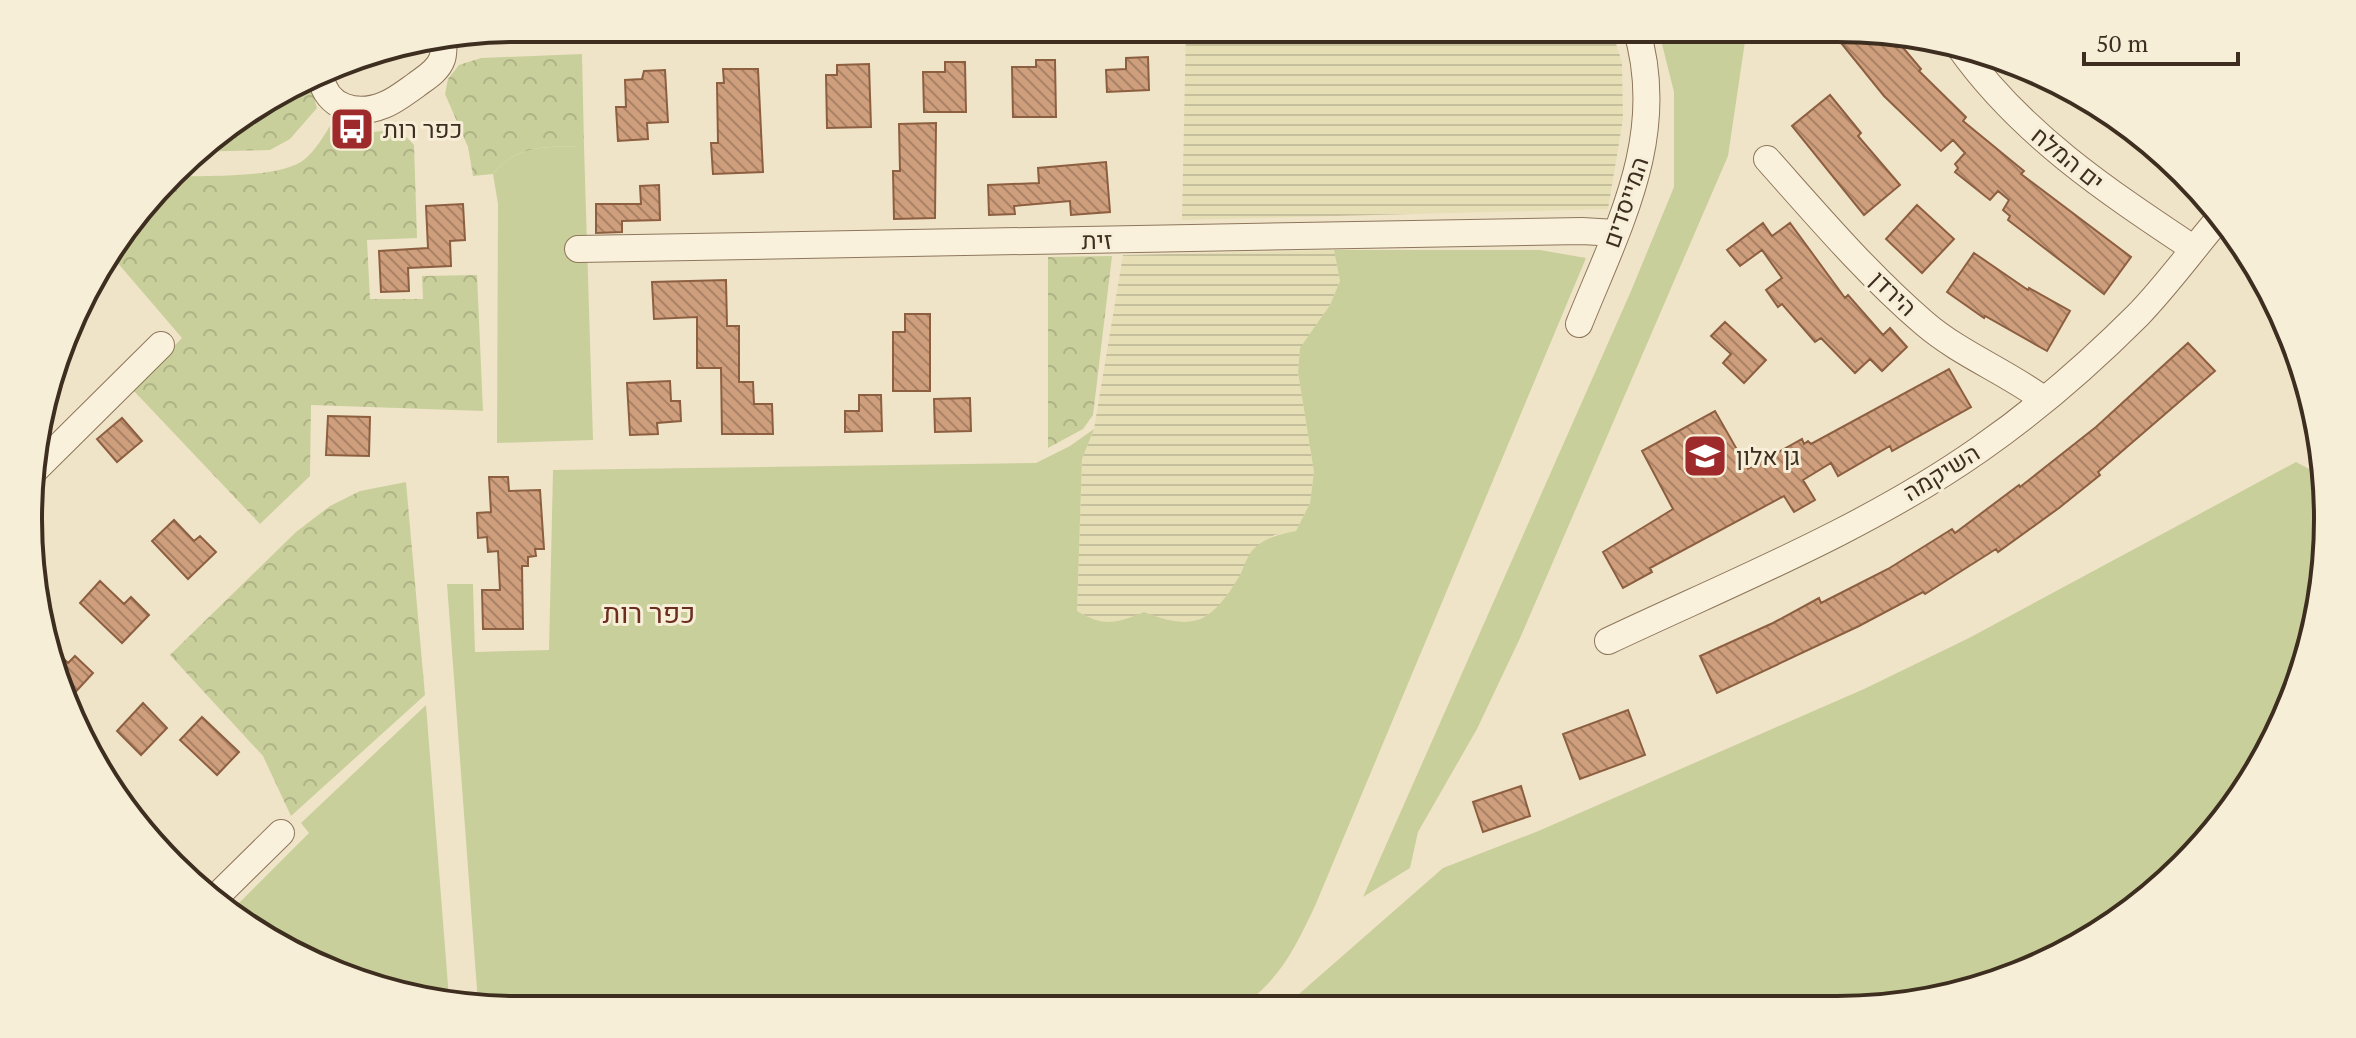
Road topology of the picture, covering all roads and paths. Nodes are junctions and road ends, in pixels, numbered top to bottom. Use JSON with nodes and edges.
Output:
{"nodes":[{"id":1,"x":1640,"y":42,"type":"edge"},
{"id":2,"x":443,"y":48,"type":"edge"},
{"id":3,"x":1970,"y":61,"type":"edge"},
{"id":4,"x":322,"y":84,"type":"edge"},
{"id":5,"x":1767,"y":159,"type":"dead end"},
{"id":6,"x":2213,"y":226,"type":"edge"},
{"id":7,"x":1616,"y":233,"type":"junction"},
{"id":8,"x":578,"y":249,"type":"dead end"},
{"id":9,"x":2194,"y":249,"type":"junction"},
{"id":10,"x":1579,"y":324,"type":"dead end"},
{"id":11,"x":161,"y":345,"type":"dead end"},
{"id":12,"x":2043,"y":399,"type":"junction"},
{"id":13,"x":46,"y":459,"type":"edge"},
{"id":14,"x":1608,"y":641,"type":"dead end"},
{"id":15,"x":281,"y":833,"type":"dead end"},
{"id":16,"x":222,"y":891,"type":"edge"}],
"edges":[{"from":1,"to":7,"type":"street","name":"המייסדים"},
{"from":2,"to":4,"type":"street"},
{"from":3,"to":9,"type":"street","name":"ים המלח"},
{"from":5,"to":12,"type":"street","name":"הירדן"},
{"from":6,"to":9,"type":"street","name":"השיקמה"},
{"from":7,"to":8,"type":"street","name":"זית"},
{"from":7,"to":10,"type":"street","name":"המייסדים"},
{"from":9,"to":12,"type":"street","name":"השיקמה"},
{"from":11,"to":13,"type":"street"},
{"from":12,"to":14,"type":"street","name":"השיקמה"},
{"from":15,"to":16,"type":"street"}]}
